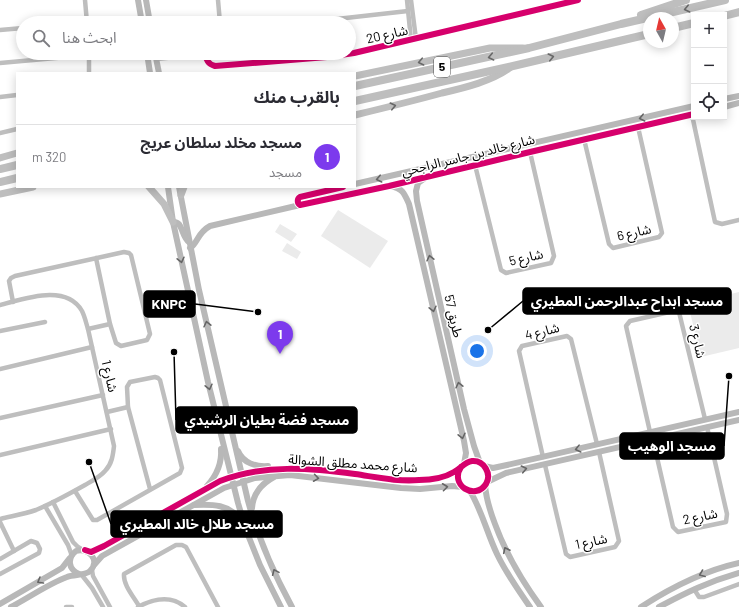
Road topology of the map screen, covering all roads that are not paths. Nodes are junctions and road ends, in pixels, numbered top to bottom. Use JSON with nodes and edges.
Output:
{"nodes":[{"id":1,"x":85,"y":0,"type":"edge"},
{"id":2,"x":218,"y":0,"type":"edge"},
{"id":3,"x":407,"y":0,"type":"edge"},
{"id":4,"x":411,"y":0,"type":"edge"},
{"id":5,"x":578,"y":0,"type":"edge"},
{"id":6,"x":686,"y":0,"type":"edge"},
{"id":7,"x":725,"y":0,"type":"edge"},
{"id":8,"x":147,"y":2,"type":"edge"},
{"id":9,"x":138,"y":3,"type":"edge"},
{"id":10,"x":408,"y":11,"type":"junction"},
{"id":11,"x":739,"y":12,"type":"edge"},
{"id":12,"x":727,"y":15,"type":"edge"},
{"id":13,"x":86,"y":16,"type":"edge"},
{"id":14,"x":141,"y":16,"type":"edge"},
{"id":15,"x":149,"y":16,"type":"edge"},
{"id":16,"x":219,"y":16,"type":"edge"},
{"id":17,"x":356,"y":17,"type":"edge"},
{"id":18,"x":622,"y":24,"type":"junction"},
{"id":19,"x":691,"y":24,"type":"edge"},
{"id":20,"x":679,"y":27,"type":"edge"},
{"id":21,"x":16,"y":29,"type":"edge"},
{"id":22,"x":0,"y":30,"type":"edge"},
{"id":23,"x":643,"y":35,"type":"edge"},
{"id":24,"x":413,"y":40,"type":"junction"},
{"id":25,"x":529,"y":48,"type":"junction"},
{"id":26,"x":356,"y":52,"type":"edge"},
{"id":27,"x":30,"y":60,"type":"edge"},
{"id":28,"x":89,"y":60,"type":"edge"},
{"id":29,"x":148,"y":60,"type":"edge"},
{"id":30,"x":156,"y":60,"type":"edge"},
{"id":31,"x":207,"y":60,"type":"edge"},
{"id":32,"x":279,"y":60,"type":"edge"},
{"id":33,"x":0,"y":63,"type":"edge"},
{"id":34,"x":513,"y":66,"type":"junction"},
{"id":35,"x":89,"y":72,"type":"edge"},
{"id":36,"x":150,"y":72,"type":"edge"},
{"id":37,"x":158,"y":72,"type":"edge"},
{"id":38,"x":356,"y":76,"type":"edge"},
{"id":39,"x":356,"y":86,"type":"edge"},
{"id":40,"x":16,"y":95,"type":"edge"},
{"id":41,"x":739,"y":96,"type":"edge"},
{"id":42,"x":0,"y":97,"type":"edge"},
{"id":43,"x":727,"y":98,"type":"edge"},
{"id":44,"x":356,"y":101,"type":"edge"},
{"id":45,"x":739,"y":104,"type":"edge"},
{"id":46,"x":727,"y":106,"type":"edge"},
{"id":47,"x":691,"y":107,"type":"edge"},
{"id":48,"x":670,"y":112,"type":"junction"},
{"id":49,"x":356,"y":115,"type":"edge"},
{"id":50,"x":657,"y":115,"type":"junction"},
{"id":51,"x":691,"y":115,"type":"edge"},
{"id":52,"x":671,"y":119,"type":"junction"},
{"id":53,"x":694,"y":120,"type":"edge"},
{"id":54,"x":659,"y":122,"type":"junction"},
{"id":55,"x":638,"y":127,"type":"junction"},
{"id":56,"x":16,"y":129,"type":"edge"},
{"id":57,"x":0,"y":133,"type":"edge"},
{"id":58,"x":584,"y":139,"type":"junction"},
{"id":59,"x":530,"y":152,"type":"junction"},
{"id":60,"x":16,"y":153,"type":"edge"},
{"id":61,"x":0,"y":158,"type":"edge"},
{"id":62,"x":475,"y":165,"type":"junction"},
{"id":63,"x":16,"y":166,"type":"edge"},
{"id":64,"x":0,"y":169,"type":"edge"},
{"id":65,"x":427,"y":176,"type":"junction"},
{"id":66,"x":16,"y":178,"type":"edge"},
{"id":67,"x":0,"y":182,"type":"edge"},
{"id":68,"x":356,"y":184,"type":"edge"},
{"id":69,"x":389,"y":186,"type":"junction"},
{"id":70,"x":28,"y":188,"type":"edge"},
{"id":71,"x":150,"y":188,"type":"edge"},
{"id":72,"x":168,"y":188,"type":"edge"},
{"id":73,"x":179,"y":188,"type":"edge"},
{"id":74,"x":184,"y":188,"type":"edge"},
{"id":75,"x":339,"y":188,"type":"edge"},
{"id":76,"x":0,"y":194,"type":"edge"},
{"id":77,"x":181,"y":195,"type":"junction"},
{"id":78,"x":417,"y":201,"type":"junction"},
{"id":79,"x":409,"y":204,"type":"junction"},
{"id":80,"x":300,"y":206,"type":"junction"},
{"id":81,"x":739,"y":220,"type":"edge"},
{"id":82,"x":173,"y":222,"type":"junction"},
{"id":83,"x":190,"y":245,"type":"junction"},
{"id":84,"x":96,"y":258,"type":"junction"},
{"id":85,"x":13,"y":302,"type":"junction"},
{"id":86,"x":0,"y":305,"type":"edge"},
{"id":87,"x":45,"y":322,"type":"dead end"},
{"id":88,"x":110,"y":324,"type":"junction"},
{"id":89,"x":88,"y":329,"type":"junction"},
{"id":90,"x":0,"y":332,"type":"edge"},
{"id":91,"x":92,"y":347,"type":"junction"},
{"id":92,"x":202,"y":351,"type":"junction"},
{"id":93,"x":0,"y":369,"type":"edge"},
{"id":94,"x":102,"y":395,"type":"junction"},
{"id":95,"x":225,"y":401,"type":"junction"},
{"id":96,"x":128,"y":407,"type":"junction"},
{"id":97,"x":464,"y":409,"type":"junction"},
{"id":98,"x":456,"y":410,"type":"junction"},
{"id":99,"x":107,"y":412,"type":"junction"},
{"id":100,"x":739,"y":412,"type":"edge"},
{"id":101,"x":466,"y":417,"type":"junction"},
{"id":102,"x":0,"y":418,"type":"edge"},
{"id":103,"x":705,"y":419,"type":"junction"},
{"id":104,"x":458,"y":420,"type":"junction"},
{"id":105,"x":739,"y":420,"type":"edge"},
{"id":106,"x":683,"y":424,"type":"junction"},
{"id":107,"x":707,"y":427,"type":"junction"},
{"id":108,"x":668,"y":428,"type":"junction"},
{"id":109,"x":111,"y":429,"type":"junction"},
{"id":110,"x":219,"y":431,"type":"junction"},
{"id":111,"x":650,"y":432,"type":"junction"},
{"id":112,"x":684,"y":433,"type":"junction"},
{"id":113,"x":670,"y":436,"type":"junction"},
{"id":114,"x":653,"y":440,"type":"junction"},
{"id":115,"x":235,"y":444,"type":"junction"},
{"id":116,"x":597,"y":444,"type":"junction"},
{"id":117,"x":599,"y":452,"type":"junction"},
{"id":118,"x":0,"y":455,"type":"edge"},
{"id":119,"x":543,"y":457,"type":"junction"},
{"id":120,"x":462,"y":465,"type":"junction"},
{"id":121,"x":482,"y":465,"type":"junction"},
{"id":122,"x":545,"y":465,"type":"junction"},
{"id":123,"x":296,"y":468,"type":"junction"},
{"id":124,"x":241,"y":474,"type":"junction"},
{"id":125,"x":277,"y":475,"type":"junction"},
{"id":126,"x":231,"y":477,"type":"junction"},
{"id":127,"x":243,"y":481,"type":"junction"},
{"id":128,"x":416,"y":481,"type":"junction"},
{"id":129,"x":486,"y":483,"type":"junction"},
{"id":130,"x":233,"y":484,"type":"junction"},
{"id":131,"x":371,"y":485,"type":"junction"},
{"id":132,"x":463,"y":488,"type":"junction"},
{"id":133,"x":150,"y":489,"type":"junction"},
{"id":134,"x":203,"y":490,"type":"junction"},
{"id":135,"x":75,"y":491,"type":"junction"},
{"id":136,"x":470,"y":491,"type":"junction"},
{"id":137,"x":53,"y":502,"type":"junction"},
{"id":138,"x":192,"y":505,"type":"junction"},
{"id":139,"x":45,"y":506,"type":"junction"},
{"id":140,"x":252,"y":516,"type":"junction"},
{"id":141,"x":0,"y":519,"type":"edge"},
{"id":142,"x":0,"y":522,"type":"edge"},
{"id":143,"x":246,"y":530,"type":"junction"},
{"id":144,"x":84,"y":550,"type":"junction"},
{"id":145,"x":14,"y":552,"type":"junction"},
{"id":146,"x":71,"y":557,"type":"junction"},
{"id":147,"x":0,"y":559,"type":"edge"},
{"id":148,"x":739,"y":562,"type":"edge"},
{"id":149,"x":93,"y":567,"type":"junction"},
{"id":150,"x":739,"y":573,"type":"edge"},
{"id":151,"x":0,"y":574,"type":"edge"},
{"id":152,"x":80,"y":574,"type":"junction"},
{"id":153,"x":518,"y":574,"type":"junction"},
{"id":154,"x":511,"y":579,"type":"junction"},
{"id":155,"x":739,"y":584,"type":"edge"},
{"id":156,"x":694,"y":588,"type":"junction"},
{"id":157,"x":0,"y":604,"type":"edge"},
{"id":158,"x":11,"y":607,"type":"edge"},
{"id":159,"x":66,"y":607,"type":"edge"},
{"id":160,"x":72,"y":607,"type":"edge"},
{"id":161,"x":104,"y":607,"type":"edge"},
{"id":162,"x":110,"y":607,"type":"edge"},
{"id":163,"x":139,"y":607,"type":"edge"},
{"id":164,"x":185,"y":607,"type":"edge"},
{"id":165,"x":218,"y":607,"type":"edge"},
{"id":166,"x":281,"y":607,"type":"edge"},
{"id":167,"x":292,"y":607,"type":"edge"},
{"id":168,"x":530,"y":607,"type":"edge"},
{"id":169,"x":541,"y":607,"type":"edge"},
{"id":170,"x":641,"y":607,"type":"edge"},
{"id":171,"x":659,"y":607,"type":"edge"}],
"edges":[{"from":1,"to":13,"type":"street"},
{"from":2,"to":16,"type":"street"},
{"from":3,"to":10,"type":"street"},
{"from":4,"to":24,"type":"street"},
{"from":5,"to":24,"type":"street","name":"شارع 20"},
{"from":6,"to":18,"type":"highway"},
{"from":7,"to":18,"type":"highway","number":"5","one_way":true},
{"from":8,"to":9,"type":"street"},
{"from":8,"to":15,"type":"street"},
{"from":9,"to":14,"type":"street"},
{"from":10,"to":17,"type":"street"},
{"from":10,"to":24,"type":"street"},
{"from":11,"to":12,"type":"highway"},
{"from":18,"to":25,"type":"highway","number":"5"},
{"from":19,"to":20,"type":"highway"},
{"from":21,"to":22,"type":"street"},
{"from":34,"to":23,"type":"highway","number":"5","one_way":true},
{"from":24,"to":26,"type":"street","name":"شارع 20"},
{"from":25,"to":38,"type":"main road","one_way":true},
{"from":25,"to":39,"type":"highway","number":"5","one_way":true},
{"from":27,"to":33,"type":"street"},
{"from":28,"to":35,"type":"street"},
{"from":29,"to":36,"type":"street"},
{"from":30,"to":37,"type":"street"},
{"from":31,"to":32,"type":"street","name":"شارع 20"},
{"from":34,"to":44,"type":"highway","number":"5"},
{"from":49,"to":34,"type":"main road","one_way":true},
{"from":40,"to":42,"type":"street"},
{"from":41,"to":43,"type":"street"},
{"from":45,"to":46,"type":"street"},
{"from":47,"to":48,"type":"street","name":"شارع خالد بن جاسر الراجحي"},
{"from":48,"to":50,"type":"street","name":"شارع خالد بن جاسر الراجحي"},
{"from":48,"to":52,"type":"street"},
{"from":50,"to":54,"type":"street"},
{"from":50,"to":68,"type":"street","name":"شارع خالد بن جاسر الراجحي","one_way":true},
{"from":51,"to":52,"type":"street","name":"شارع خالد بن جاسر الراجحي"},
{"from":52,"to":54,"type":"street","name":"شارع خالد بن جاسر الراجحي"},
{"from":53,"to":81,"type":"street"},
{"from":54,"to":55,"type":"street","name":"شارع خالد بن جاسر الراجحي"},
{"from":55,"to":58,"type":"street","name":"شارع خالد بن جاسر الراجحي"},
{"from":55,"to":58,"type":"street","name":"شارع 6"},
{"from":56,"to":57,"type":"street"},
{"from":58,"to":59,"type":"street","name":"شارع خالد بن جاسر الراجحي"},
{"from":59,"to":62,"type":"street","name":"شارع خالد بن جاسر الراجحي"},
{"from":59,"to":62,"type":"street","name":"شارع 5"},
{"from":60,"to":61,"type":"main road"},
{"from":62,"to":65,"type":"street","name":"شارع خالد بن جاسر الراجحي"},
{"from":63,"to":64,"type":"highway"},
{"from":65,"to":69,"type":"street","name":"شارع خالد بن جاسر الراجحي"},
{"from":65,"to":78,"type":"street","name":"طريق 57"},
{"from":66,"to":67,"type":"highway"},
{"from":69,"to":79,"type":"street","name":"طريق 57"},
{"from":69,"to":80,"type":"street","name":"شارع خالد بن جاسر الراجحي"},
{"from":70,"to":76,"type":"main road"},
{"from":71,"to":82,"type":"main road"},
{"from":72,"to":82,"type":"street"},
{"from":73,"to":77,"type":"street"},
{"from":74,"to":77,"type":"main road"},
{"from":75,"to":80,"type":"street"},
{"from":77,"to":83,"type":"street"},
{"from":78,"to":79,"type":"street"},
{"from":97,"to":78,"type":"street","name":"طريق 57","one_way":true},
{"from":79,"to":98,"type":"street","name":"طريق 57","one_way":true},
{"from":80,"to":83,"type":"street","name":"شارع خالد بن جاسر الراجحي"},
{"from":82,"to":83,"type":"street"},
{"from":82,"to":92,"type":"street","one_way":true},
{"from":95,"to":83,"type":"street","one_way":true},
{"from":84,"to":85,"type":"street"},
{"from":84,"to":88,"type":"street"},
{"from":84,"to":88,"type":"street"},
{"from":85,"to":86,"type":"street","name":"شارع 1"},
{"from":85,"to":89,"type":"street","name":"شارع 1"},
{"from":87,"to":90,"type":"street"},
{"from":88,"to":89,"type":"street"},
{"from":89,"to":91,"type":"street","name":"شارع 1"},
{"from":91,"to":93,"type":"street"},
{"from":91,"to":94,"type":"street","name":"شارع 1"},
{"from":92,"to":95,"type":"street"},
{"from":92,"to":110,"type":"street","one_way":true},
{"from":94,"to":99,"type":"street","name":"شارع 1"},
{"from":94,"to":102,"type":"street"},
{"from":95,"to":115,"type":"street"},
{"from":96,"to":99,"type":"street"},
{"from":96,"to":133,"type":"street"},
{"from":96,"to":133,"type":"street"},
{"from":97,"to":98,"type":"street"},
{"from":97,"to":101,"type":"street","name":"طريق 57"},
{"from":98,"to":104,"type":"street","name":"طريق 57"},
{"from":99,"to":109,"type":"street","name":"شارع 1"},
{"from":100,"to":103,"type":"street"},
{"from":101,"to":104,"type":"street"},
{"from":101,"to":121,"type":"street","name":"طريق 57"},
{"from":103,"to":106,"type":"street"},
{"from":103,"to":111,"type":"street","name":"شارع 3"},
{"from":104,"to":120,"type":"street","name":"طريق 57","one_way":true},
{"from":105,"to":107,"type":"street"},
{"from":106,"to":108,"type":"street"},
{"from":106,"to":112,"type":"street"},
{"from":107,"to":112,"type":"street"},
{"from":107,"to":114,"type":"street","name":"شارع 2"},
{"from":108,"to":111,"type":"street"},
{"from":108,"to":113,"type":"street"},
{"from":109,"to":118,"type":"street"},
{"from":109,"to":135,"type":"street","name":"شارع 1"},
{"from":110,"to":126,"type":"street"},
{"from":110,"to":134,"type":"street"},
{"from":111,"to":116,"type":"street"},
{"from":112,"to":113,"type":"street"},
{"from":113,"to":114,"type":"street"},
{"from":114,"to":117,"type":"street"},
{"from":115,"to":123,"type":"street"},
{"from":115,"to":124,"type":"street"},
{"from":116,"to":119,"type":"street","one_way":true},
{"from":116,"to":119,"type":"street","name":"شارع 4"},
{"from":117,"to":122,"type":"street"},
{"from":117,"to":122,"type":"street","name":"شارع 1"},
{"from":119,"to":121,"type":"street"},
{"from":120,"to":121,"type":"street"},
{"from":120,"to":128,"type":"street","name":"شارع محمد مطلق الشوالة"},
{"from":120,"to":132,"type":"street"},
{"from":121,"to":129,"type":"street"},
{"from":129,"to":122,"type":"street","one_way":true},
{"from":123,"to":124,"type":"street","name":"شارع محمد مطلق الشوالة"},
{"from":123,"to":128,"type":"street","name":"شارع محمد مطلق الشوالة"},
{"from":124,"to":126,"type":"street","name":"شارع محمد مطلق الشوالة"},
{"from":124,"to":127,"type":"street"},
{"from":125,"to":127,"type":"street","name":"شارع محمد مطلق الشوالة"},
{"from":125,"to":131,"type":"street","name":"شارع محمد مطلق الشوالة","one_way":true},
{"from":125,"to":140,"type":"street"},
{"from":126,"to":130,"type":"street"},
{"from":126,"to":134,"type":"street","name":"شارع محمد مطلق الشوالة"},
{"from":127,"to":130,"type":"street","name":"شارع محمد مطلق الشوالة"},
{"from":127,"to":140,"type":"street"},
{"from":128,"to":131,"type":"street"},
{"from":129,"to":136,"type":"street"},
{"from":153,"to":129,"type":"street","one_way":true},
{"from":130,"to":138,"type":"street","name":"شارع محمد مطلق الشوالة"},
{"from":130,"to":143,"type":"street"},
{"from":131,"to":132,"type":"street","name":"شارع محمد مطلق الشوالة","one_way":true},
{"from":132,"to":136,"type":"street"},
{"from":133,"to":135,"type":"street"},
{"from":134,"to":144,"type":"street","name":"شارع محمد مطلق الشوالة"},
{"from":135,"to":137,"type":"street","name":"شارع 1"},
{"from":136,"to":154,"type":"street"},
{"from":137,"to":139,"type":"street","name":"شارع 1"},
{"from":137,"to":144,"type":"street"},
{"from":138,"to":143,"type":"street"},
{"from":138,"to":149,"type":"street","name":"شارع محمد مطلق الشوالة"},
{"from":139,"to":141,"type":"street","name":"شارع 1"},
{"from":139,"to":146,"type":"street"},
{"from":167,"to":140,"type":"street","one_way":true},
{"from":142,"to":145,"type":"street"},
{"from":143,"to":166,"type":"street"},
{"from":144,"to":146,"type":"street"},
{"from":144,"to":149,"type":"street"},
{"from":145,"to":147,"type":"street"},
{"from":145,"to":151,"type":"street"},
{"from":146,"to":152,"type":"street"},
{"from":146,"to":157,"type":"street","one_way":true},
{"from":148,"to":170,"type":"street","one_way":true},
{"from":149,"to":152,"type":"street"},
{"from":149,"to":162,"type":"street"},
{"from":150,"to":156,"type":"street"},
{"from":152,"to":158,"type":"street"},
{"from":152,"to":161,"type":"street"},
{"from":153,"to":154,"type":"street"},
{"from":153,"to":169,"type":"street"},
{"from":154,"to":168,"type":"street"},
{"from":155,"to":156,"type":"street"},
{"from":156,"to":171,"type":"street"},
{"from":159,"to":160,"type":"street"},
{"from":163,"to":164,"type":"street"},
{"from":163,"to":165,"type":"street"}]}
